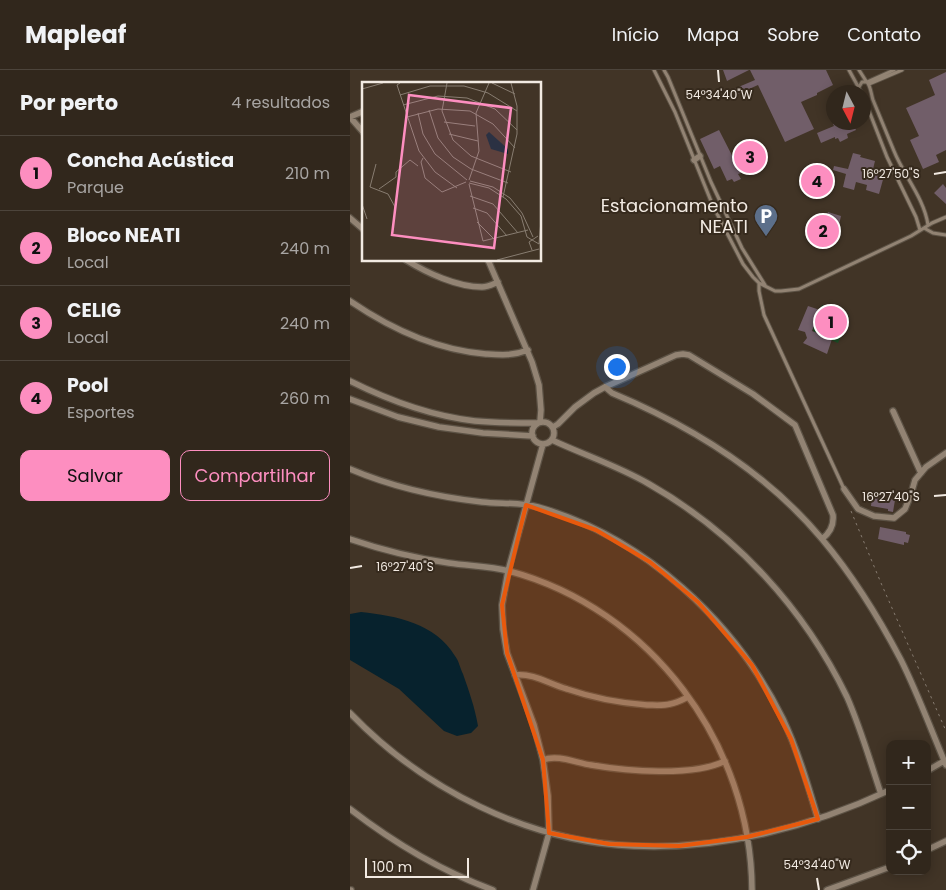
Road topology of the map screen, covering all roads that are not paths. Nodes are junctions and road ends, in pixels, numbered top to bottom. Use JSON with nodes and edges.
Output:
{"nodes":[{"id":1,"x":654,"y":70,"type":"edge"},
{"id":2,"x":664,"y":70,"type":"edge"},
{"id":3,"x":849,"y":70,"type":"edge"},
{"id":4,"x":858,"y":70,"type":"edge"},
{"id":5,"x":894,"y":70,"type":"edge"},
{"id":6,"x":902,"y":70,"type":"edge"},
{"id":7,"x":868,"y":84,"type":"junction"},
{"id":8,"x":857,"y":85,"type":"edge"},
{"id":9,"x":861,"y":85,"type":"edge"},
{"id":10,"x":362,"y":112,"type":"edge"},
{"id":11,"x":871,"y":116,"type":"edge"},
{"id":12,"x":350,"y":117,"type":"edge"},
{"id":13,"x":362,"y":132,"type":"edge"},
{"id":14,"x":700,"y":156,"type":"junction"},
{"id":15,"x":694,"y":160,"type":"junction"},
{"id":16,"x":946,"y":217,"type":"edge"},
{"id":17,"x":350,"y":218,"type":"edge"},
{"id":18,"x":928,"y":225,"type":"junction"},
{"id":19,"x":362,"y":228,"type":"edge"},
{"id":20,"x":924,"y":228,"type":"junction"},
{"id":21,"x":920,"y":230,"type":"junction"},
{"id":22,"x":946,"y":235,"type":"edge"},
{"id":23,"x":748,"y":260,"type":"junction"},
{"id":24,"x":408,"y":261,"type":"edge"},
{"id":25,"x":488,"y":261,"type":"edge"},
{"id":26,"x":743,"y":264,"type":"junction"},
{"id":27,"x":762,"y":278,"type":"junction"},
{"id":28,"x":498,"y":282,"type":"junction"},
{"id":29,"x":759,"y":283,"type":"junction"},
{"id":30,"x":765,"y":285,"type":"junction"},
{"id":31,"x":350,"y":301,"type":"edge"},
{"id":32,"x":528,"y":350,"type":"junction"},
{"id":33,"x":350,"y":381,"type":"edge"},
{"id":34,"x":605,"y":387,"type":"junction"},
{"id":35,"x":350,"y":399,"type":"edge"},
{"id":36,"x":893,"y":411,"type":"dead end"},
{"id":37,"x":539,"y":423,"type":"junction"},
{"id":38,"x":553,"y":427,"type":"junction"},
{"id":39,"x":532,"y":436,"type":"junction"},
{"id":40,"x":552,"y":440,"type":"junction"},
{"id":41,"x":543,"y":444,"type":"junction"},
{"id":42,"x":946,"y":453,"type":"edge"},
{"id":43,"x":350,"y":469,"type":"edge"},
{"id":44,"x":921,"y":473,"type":"junction"},
{"id":45,"x":844,"y":489,"type":"joint"},
{"id":46,"x":526,"y":505,"type":"junction"},
{"id":47,"x":350,"y":539,"type":"edge"},
{"id":48,"x":822,"y":539,"type":"junction"},
{"id":49,"x":508,"y":571,"type":"junction"},
{"id":50,"x":515,"y":675,"type":"junction"},
{"id":51,"x":688,"y":697,"type":"junction"},
{"id":52,"x":350,"y":713,"type":"edge"},
{"id":53,"x":543,"y":760,"type":"junction"},
{"id":54,"x":725,"y":760,"type":"junction"},
{"id":55,"x":945,"y":763,"type":"edge"},
{"id":56,"x":931,"y":769,"type":"edge"},
{"id":57,"x":886,"y":792,"type":"edge"},
{"id":58,"x":881,"y":794,"type":"junction"},
{"id":59,"x":350,"y":809,"type":"edge"},
{"id":60,"x":818,"y":819,"type":"junction"},
{"id":61,"x":549,"y":832,"type":"junction"},
{"id":62,"x":747,"y":837,"type":"junction"},
{"id":63,"x":946,"y":841,"type":"edge"},
{"id":64,"x":931,"y":848,"type":"edge"},
{"id":65,"x":886,"y":869,"type":"edge"},
{"id":66,"x":494,"y":890,"type":"edge"},
{"id":67,"x":533,"y":890,"type":"edge"},
{"id":68,"x":752,"y":890,"type":"edge"},
{"id":69,"x":827,"y":890,"type":"edge"}],
"edges":[{"from":1,"to":15,"type":"lane"},
{"from":2,"to":14,"type":"lane"},
{"from":3,"to":8,"type":"lane"},
{"from":4,"to":7,"type":"lane"},
{"from":5,"to":7,"type":"lane"},
{"from":6,"to":7,"type":"lane"},
{"from":7,"to":9,"type":"lane"},
{"from":7,"to":18,"type":"lane"},
{"from":10,"to":12,"type":"street"},
{"from":11,"to":21,"type":"lane"},
{"from":12,"to":13,"type":"street"},
{"from":14,"to":15,"type":"street"},
{"from":14,"to":23,"type":"lane"},
{"from":15,"to":26,"type":"lane"},
{"from":16,"to":18,"type":"lane"},
{"from":17,"to":19,"type":"street"},
{"from":18,"to":20,"type":"lane"},
{"from":20,"to":21,"type":"lane"},
{"from":20,"to":22,"type":"lane"},
{"from":21,"to":30,"type":"lane"},
{"from":23,"to":26,"type":"lane"},
{"from":23,"to":27,"type":"lane"},
{"from":24,"to":28,"type":"street"},
{"from":25,"to":28,"type":"street"},
{"from":26,"to":29,"type":"lane"},
{"from":27,"to":29,"type":"lane"},
{"from":27,"to":30,"type":"lane"},
{"from":28,"to":32,"type":"street"},
{"from":29,"to":30,"type":"lane"},
{"from":29,"to":45,"type":"lane"},
{"from":31,"to":32,"type":"street"},
{"from":32,"to":37,"type":"street"},
{"from":33,"to":37,"type":"street"},
{"from":34,"to":38,"type":"street"},
{"from":34,"to":48,"type":"street"},
{"from":34,"to":48,"type":"street"},
{"from":35,"to":39,"type":"street"},
{"from":36,"to":44,"type":"street"},
{"from":37,"to":38,"type":"street"},
{"from":37,"to":39,"type":"street"},
{"from":38,"to":40,"type":"street"},
{"from":39,"to":41,"type":"street"},
{"from":40,"to":41,"type":"street"},
{"from":40,"to":58,"type":"street"},
{"from":41,"to":46,"type":"street"},
{"from":42,"to":44,"type":"street"},
{"from":43,"to":46,"type":"street"},
{"from":44,"to":45,"type":"street"},
{"from":46,"to":49,"type":"street"},
{"from":46,"to":60,"type":"street"},
{"from":47,"to":49,"type":"street"},
{"from":48,"to":55,"type":"street"},
{"from":49,"to":50,"type":"street"},
{"from":49,"to":51,"type":"street"},
{"from":50,"to":51,"type":"street"},
{"from":50,"to":53,"type":"street"},
{"from":51,"to":54,"type":"street"},
{"from":52,"to":61,"type":"street"},
{"from":53,"to":54,"type":"street"},
{"from":53,"to":61,"type":"street"},
{"from":54,"to":62,"type":"street"},
{"from":55,"to":56,"type":"street"},
{"from":57,"to":58,"type":"street"},
{"from":58,"to":60,"type":"street"},
{"from":59,"to":66,"type":"street"},
{"from":60,"to":62,"type":"street"},
{"from":61,"to":62,"type":"street"},
{"from":61,"to":67,"type":"street"},
{"from":62,"to":68,"type":"street"},
{"from":63,"to":64,"type":"street"},
{"from":65,"to":69,"type":"street"}]}
